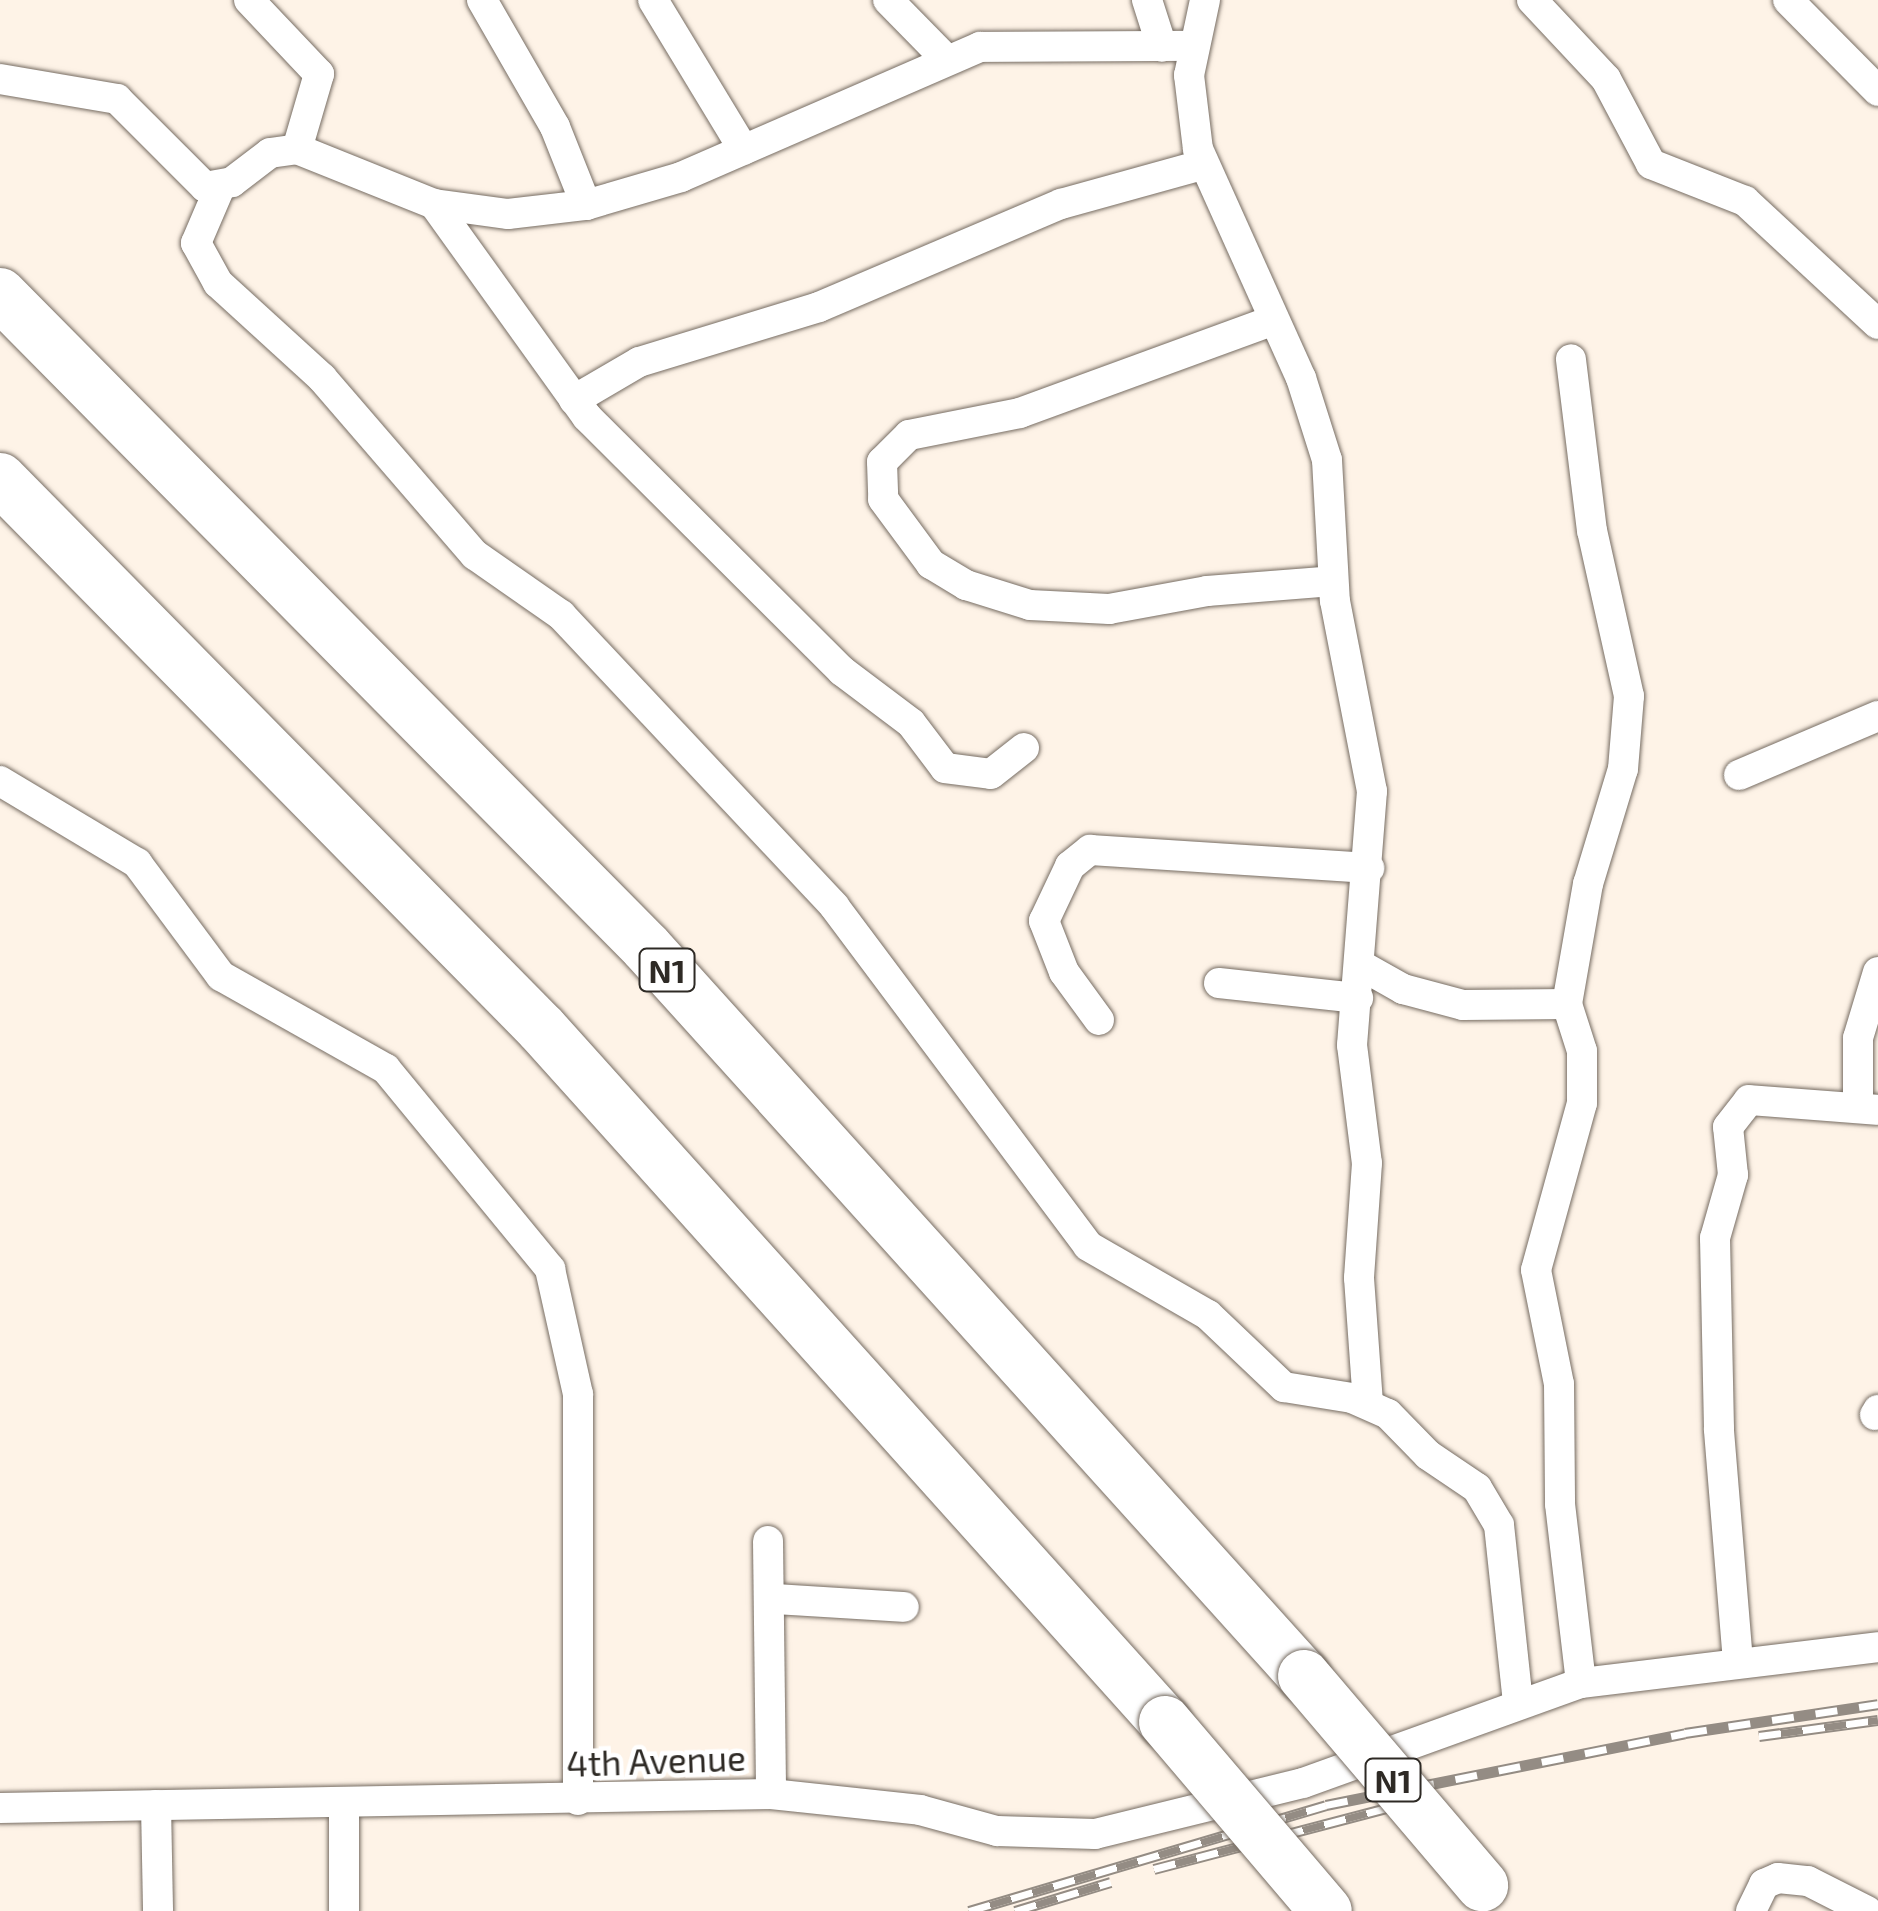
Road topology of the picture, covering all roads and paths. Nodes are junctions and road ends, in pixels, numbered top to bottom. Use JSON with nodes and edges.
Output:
{"nodes":[{"id":1,"x":248,"y":0,"type":"edge"},
{"id":2,"x":482,"y":0,"type":"edge"},
{"id":3,"x":653,"y":0,"type":"edge"},
{"id":4,"x":888,"y":0,"type":"edge"},
{"id":5,"x":1147,"y":0,"type":"edge"},
{"id":6,"x":1205,"y":0,"type":"edge"},
{"id":7,"x":1532,"y":0,"type":"edge"},
{"id":8,"x":1788,"y":0,"type":"edge"},
{"id":9,"x":1194,"y":46,"type":"junction"},
{"id":10,"x":1162,"y":47,"type":"junction"},
{"id":11,"x":946,"y":58,"type":"junction"},
{"id":12,"x":0,"y":80,"type":"edge"},
{"id":13,"x":1878,"y":91,"type":"edge"},
{"id":14,"x":297,"y":149,"type":"junction"},
{"id":15,"x":744,"y":150,"type":"junction"},
{"id":16,"x":1202,"y":165,"type":"junction"},
{"id":17,"x":220,"y":188,"type":"junction"},
{"id":18,"x":434,"y":204,"type":"junction"},
{"id":19,"x":586,"y":205,"type":"junction"},
{"id":20,"x":0,"y":294,"type":"edge"},
{"id":21,"x":1274,"y":320,"type":"junction"},
{"id":22,"x":1878,"y":324,"type":"edge"},
{"id":23,"x":1572,"y":360,"type":"dead end"},
{"id":24,"x":574,"y":400,"type":"junction"},
{"id":25,"x":0,"y":479,"type":"edge"},
{"id":26,"x":1333,"y":581,"type":"junction"},
{"id":27,"x":1878,"y":716,"type":"edge"},
{"id":28,"x":1024,"y":748,"type":"dead end"},
{"id":29,"x":1739,"y":775,"type":"dead end"},
{"id":30,"x":0,"y":780,"type":"edge"},
{"id":31,"x":1369,"y":868,"type":"junction"},
{"id":32,"x":1878,"y":972,"type":"edge"},
{"id":33,"x":1361,"y":982,"type":"junction"},
{"id":34,"x":1219,"y":983,"type":"dead end"},
{"id":35,"x":1567,"y":1004,"type":"junction"},
{"id":36,"x":1099,"y":1020,"type":"dead end"},
{"id":37,"x":1868,"y":1109,"type":"edge"},
{"id":38,"x":1368,"y":1404,"type":"junction"},
{"id":39,"x":768,"y":1541,"type":"dead end"},
{"id":40,"x":774,"y":1598,"type":"junction"},
{"id":41,"x":904,"y":1607,"type":"dead end"},
{"id":42,"x":1878,"y":1646,"type":"edge"},
{"id":43,"x":1738,"y":1662,"type":"junction"},
{"id":44,"x":1581,"y":1683,"type":"junction"},
{"id":45,"x":1518,"y":1702,"type":"junction"},
{"id":46,"x":771,"y":1794,"type":"junction"},
{"id":47,"x":578,"y":1800,"type":"junction"},
{"id":48,"x":344,"y":1803,"type":"junction"},
{"id":49,"x":156,"y":1805,"type":"junction"},
{"id":50,"x":3,"y":1812,"type":"edge"},
{"id":51,"x":1492,"y":1898,"type":"edge"},
{"id":52,"x":158,"y":1911,"type":"edge"},
{"id":53,"x":344,"y":1911,"type":"edge"},
{"id":54,"x":1326,"y":1911,"type":"edge"},
{"id":55,"x":1751,"y":1911,"type":"edge"},
{"id":56,"x":1867,"y":1911,"type":"edge"}],
"edges":[{"from":1,"to":14,"type":"street"},
{"from":2,"to":19,"type":"street"},
{"from":3,"to":15,"type":"street"},
{"from":4,"to":11,"type":"street"},
{"from":5,"to":10,"type":"street"},
{"from":6,"to":9,"type":"street"},
{"from":7,"to":22,"type":"street"},
{"from":8,"to":13,"type":"street"},
{"from":9,"to":10,"type":"street"},
{"from":9,"to":16,"type":"street"},
{"from":10,"to":11,"type":"street"},
{"from":11,"to":15,"type":"street"},
{"from":12,"to":17,"type":"street"},
{"from":14,"to":17,"type":"street"},
{"from":14,"to":18,"type":"street"},
{"from":15,"to":19,"type":"street"},
{"from":16,"to":21,"type":"street"},
{"from":16,"to":24,"type":"street"},
{"from":17,"to":38,"type":"street"},
{"from":18,"to":19,"type":"street"},
{"from":18,"to":24,"type":"street"},
{"from":20,"to":51,"type":"highway","number":"N1","bridge":true},
{"from":21,"to":26,"type":"street"},
{"from":21,"to":26,"type":"street"},
{"from":23,"to":35,"type":"street"},
{"from":24,"to":28,"type":"street"},
{"from":25,"to":54,"type":"highway","bridge":true},
{"from":26,"to":31,"type":"street"},
{"from":27,"to":29,"type":"street"},
{"from":30,"to":47,"type":"street"},
{"from":31,"to":33,"type":"street"},
{"from":31,"to":36,"type":"street"},
{"from":32,"to":37,"type":"street"},
{"from":33,"to":34,"type":"street"},
{"from":33,"to":35,"type":"street"},
{"from":33,"to":38,"type":"street"},
{"from":35,"to":44,"type":"street"},
{"from":37,"to":43,"type":"street"},
{"from":38,"to":45,"type":"street"},
{"from":39,"to":40,"type":"street"},
{"from":40,"to":41,"type":"street"},
{"from":40,"to":46,"type":"street"},
{"from":42,"to":43,"type":"street","name":"4th Avenue"},
{"from":43,"to":44,"type":"street","name":"4th Avenue"},
{"from":44,"to":45,"type":"street","name":"4th Avenue"},
{"from":45,"to":46,"type":"street","name":"4th Avenue"},
{"from":46,"to":47,"type":"street","name":"4th Avenue"},
{"from":47,"to":48,"type":"street","name":"4th Avenue"},
{"from":48,"to":49,"type":"street","name":"4th Avenue"},
{"from":48,"to":53,"type":"street"},
{"from":49,"to":50,"type":"street","name":"4th Avenue"},
{"from":49,"to":52,"type":"street"},
{"from":55,"to":56,"type":"street"}]}
